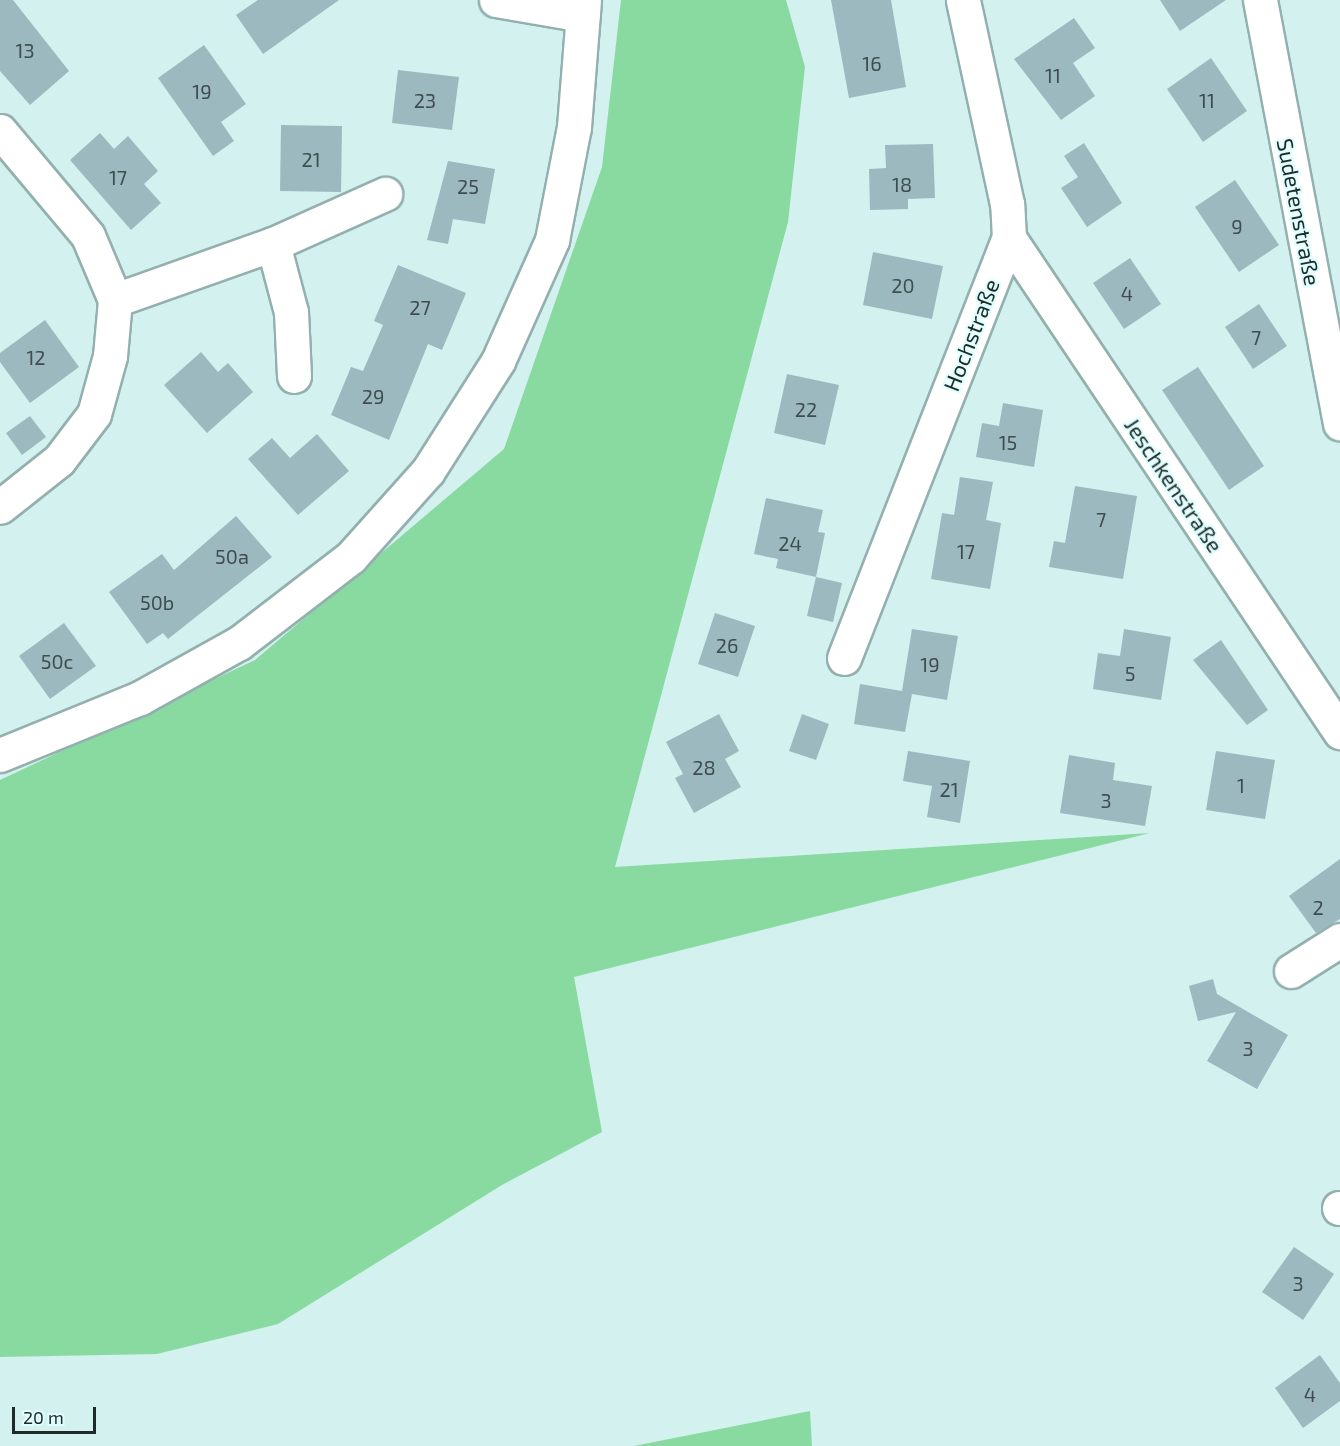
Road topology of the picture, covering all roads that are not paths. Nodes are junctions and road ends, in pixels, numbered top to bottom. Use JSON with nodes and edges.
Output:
{"nodes":[{"id":1,"x":496,"y":0,"type":"edge"},
{"id":2,"x":963,"y":0,"type":"edge"},
{"id":3,"x":1260,"y":0,"type":"edge"},
{"id":4,"x":584,"y":7,"type":"edge"},
{"id":5,"x":0,"y":131,"type":"edge"},
{"id":6,"x":385,"y":194,"type":"dead end"},
{"id":7,"x":1009,"y":238,"type":"junction"},
{"id":8,"x":273,"y":244,"type":"junction"},
{"id":9,"x":115,"y":300,"type":"junction"},
{"id":10,"x":1332,"y":334,"type":"edge"},
{"id":11,"x":294,"y":376,"type":"dead end"},
{"id":12,"x":1340,"y":424,"type":"edge"},
{"id":13,"x":0,"y":507,"type":"edge"},
{"id":14,"x":844,"y":658,"type":"dead end"},
{"id":15,"x":1340,"y":732,"type":"edge"},
{"id":16,"x":0,"y":755,"type":"edge"},
{"id":17,"x":1340,"y":940,"type":"edge"},
{"id":18,"x":1291,"y":971,"type":"dead end"}],
"edges":[{"from":1,"to":4,"type":"street"},
{"from":2,"to":7,"type":"street","name":"Hochstraße"},
{"from":3,"to":10,"type":"street","name":"Sudetenstraße"},
{"from":4,"to":16,"type":"street"},
{"from":5,"to":9,"type":"street"},
{"from":6,"to":8,"type":"street"},
{"from":7,"to":14,"type":"street","name":"Hochstraße"},
{"from":7,"to":15,"type":"street","name":"Jeschkenstraße"},
{"from":8,"to":9,"type":"street"},
{"from":8,"to":11,"type":"street"},
{"from":9,"to":13,"type":"street"},
{"from":10,"to":12,"type":"street","name":"Sudetenstraße"},
{"from":17,"to":18,"type":"street"}]}
